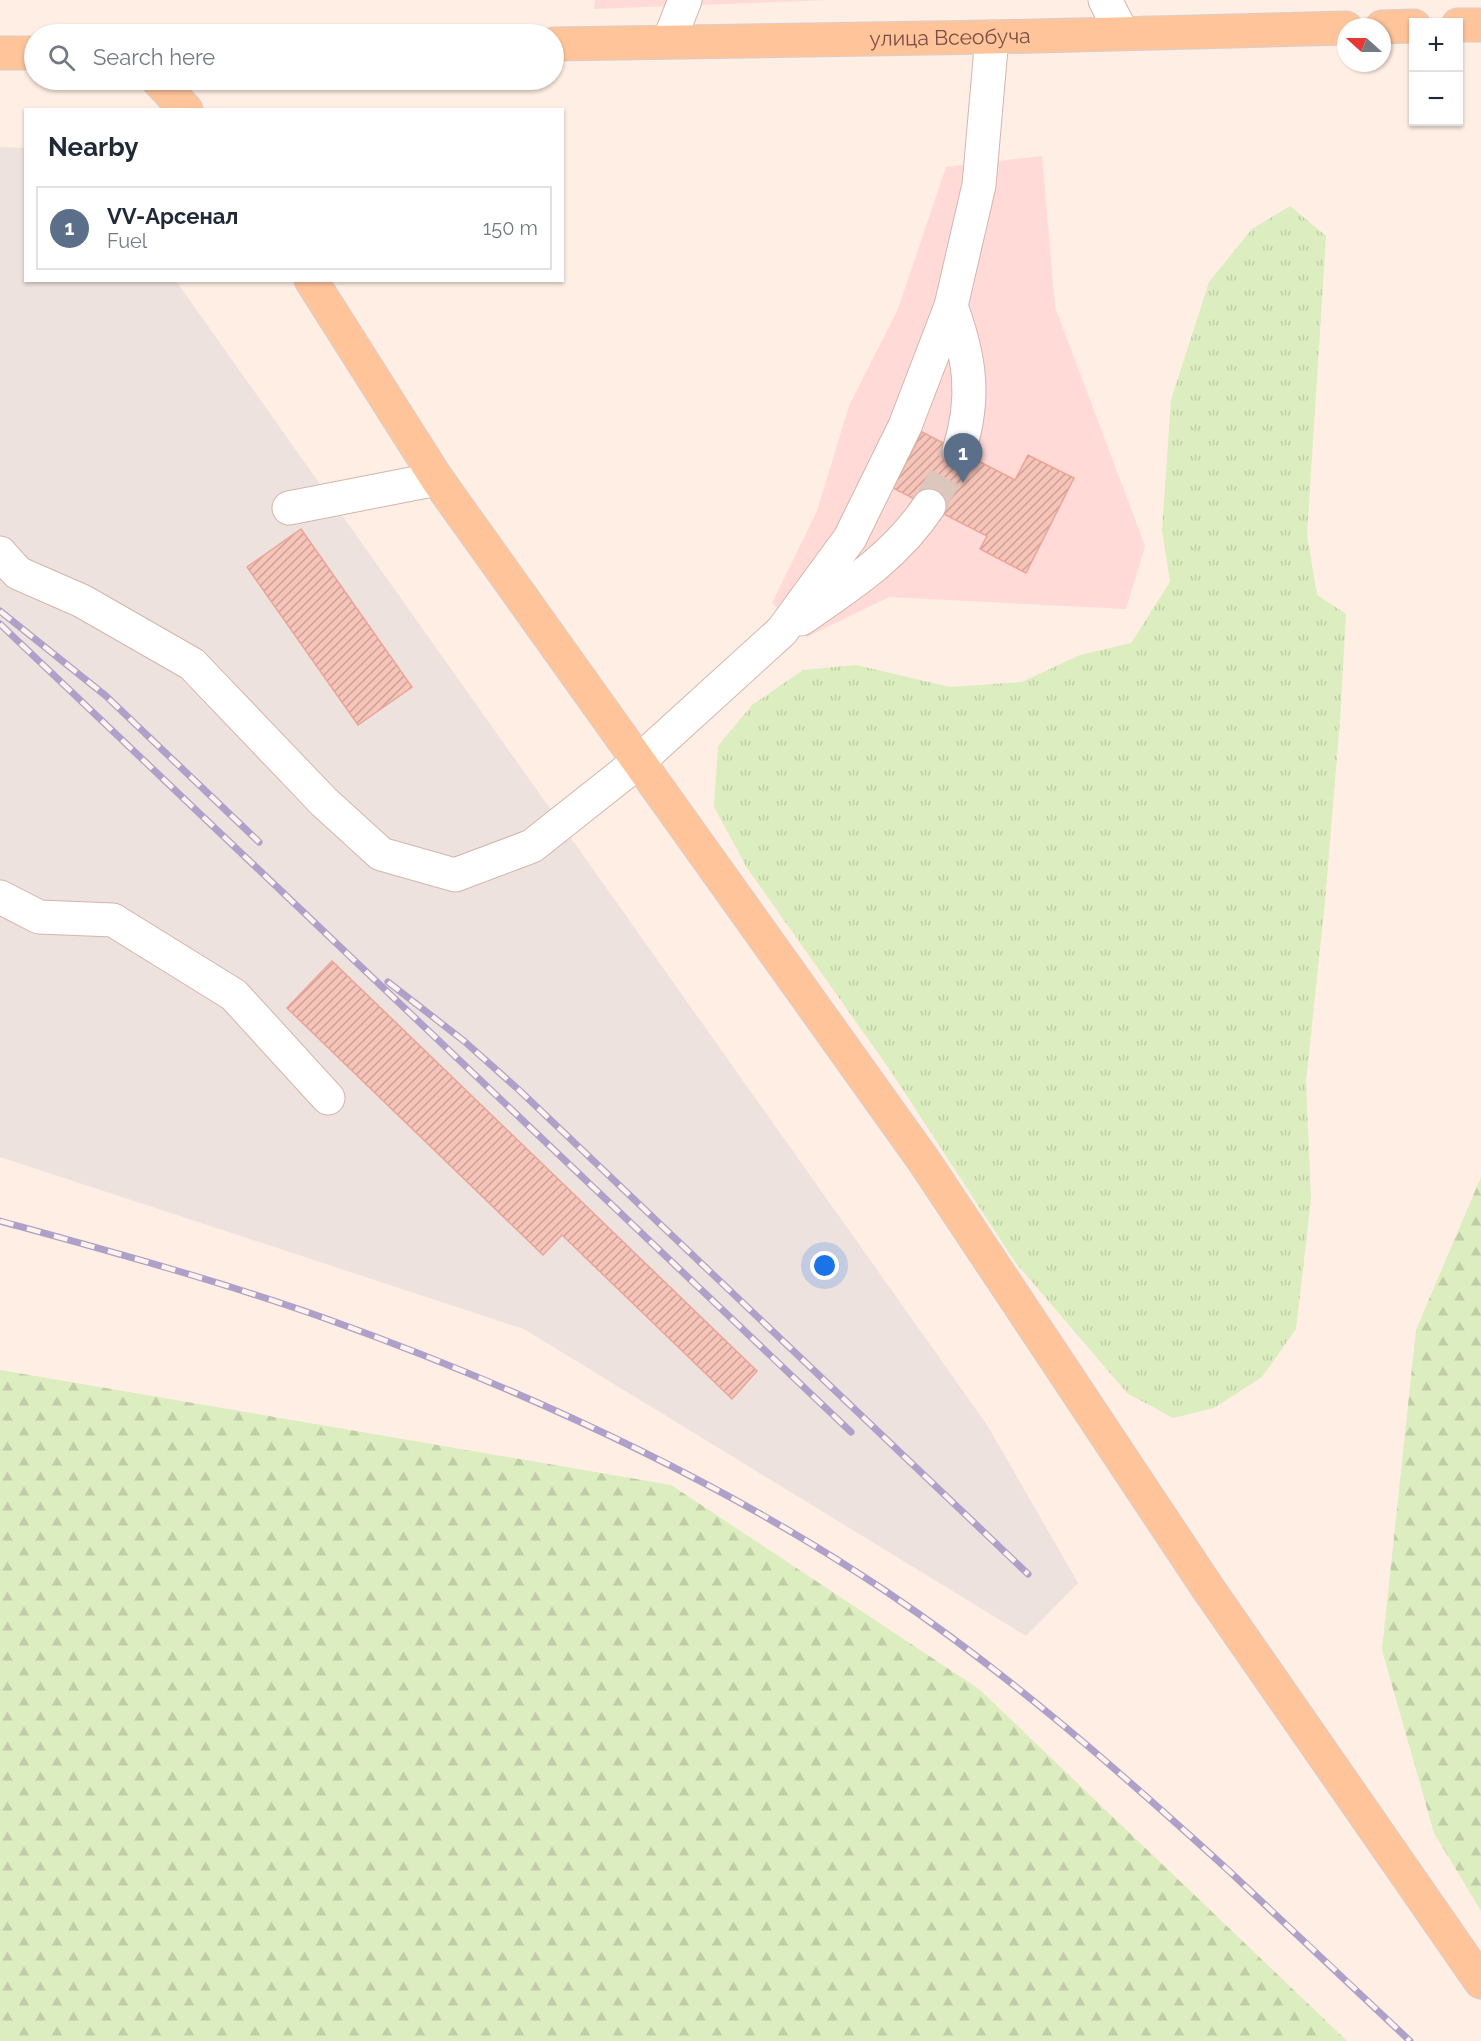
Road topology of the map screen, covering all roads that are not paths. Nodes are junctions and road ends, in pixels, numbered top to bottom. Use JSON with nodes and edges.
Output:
{"nodes":[{"id":1,"x":685,"y":0,"type":"edge"},
{"id":2,"x":1105,"y":0,"type":"edge"},
{"id":3,"x":1463,"y":25,"type":"edge"},
{"id":4,"x":1481,"y":25,"type":"edge"},
{"id":5,"x":1409,"y":26,"type":"edge"},
{"id":6,"x":1391,"y":27,"type":"edge"},
{"id":7,"x":1337,"y":28,"type":"edge"},
{"id":8,"x":1122,"y":33,"type":"junction"},
{"id":9,"x":992,"y":37,"type":"junction"},
{"id":10,"x":669,"y":41,"type":"junction"},
{"id":11,"x":564,"y":44,"type":"edge"},
{"id":12,"x":0,"y":53,"type":"edge"},
{"id":13,"x":24,"y":53,"type":"edge"},
{"id":14,"x":167,"y":90,"type":"edge"},
{"id":15,"x":184,"y":108,"type":"edge"},
{"id":16,"x":312,"y":282,"type":"edge"},
{"id":17,"x":951,"y":306,"type":"junction"},
{"id":18,"x":958,"y":451,"type":"tunnel mouth"},
{"id":19,"x":437,"y":479,"type":"junction"},
{"id":20,"x":929,"y":506,"type":"tunnel mouth"},
{"id":21,"x":289,"y":508,"type":"dead end"},
{"id":22,"x":0,"y":553,"type":"edge"},
{"id":23,"x":782,"y":631,"type":"junction"},
{"id":24,"x":638,"y":762,"type":"junction"},
{"id":25,"x":0,"y":897,"type":"edge"},
{"id":26,"x":328,"y":1098,"type":"dead end"},
{"id":27,"x":1481,"y":1982,"type":"edge"}],
"edges":[{"from":1,"to":10,"type":"lane"},
{"from":2,"to":8,"type":"lane"},
{"from":3,"to":4,"type":"main road"},
{"from":5,"to":6,"type":"main road"},
{"from":7,"to":8,"type":"main road","name":"улица Всеобуча"},
{"from":8,"to":9,"type":"main road","name":"улица Всеобуча"},
{"from":9,"to":10,"type":"main road","name":"улица Всеобуча"},
{"from":9,"to":17,"type":"lane"},
{"from":10,"to":11,"type":"main road","name":"улица Всеобуча"},
{"from":12,"to":13,"type":"main road"},
{"from":14,"to":15,"type":"main road"},
{"from":16,"to":19,"type":"main road"},
{"from":17,"to":18,"type":"lane"},
{"from":17,"to":23,"type":"lane"},
{"from":19,"to":21,"type":"lane"},
{"from":19,"to":24,"type":"main road"},
{"from":20,"to":23,"type":"lane"},
{"from":22,"to":24,"type":"lane"},
{"from":23,"to":24,"type":"lane"},
{"from":24,"to":27,"type":"main road"},
{"from":25,"to":26,"type":"lane"}]}
